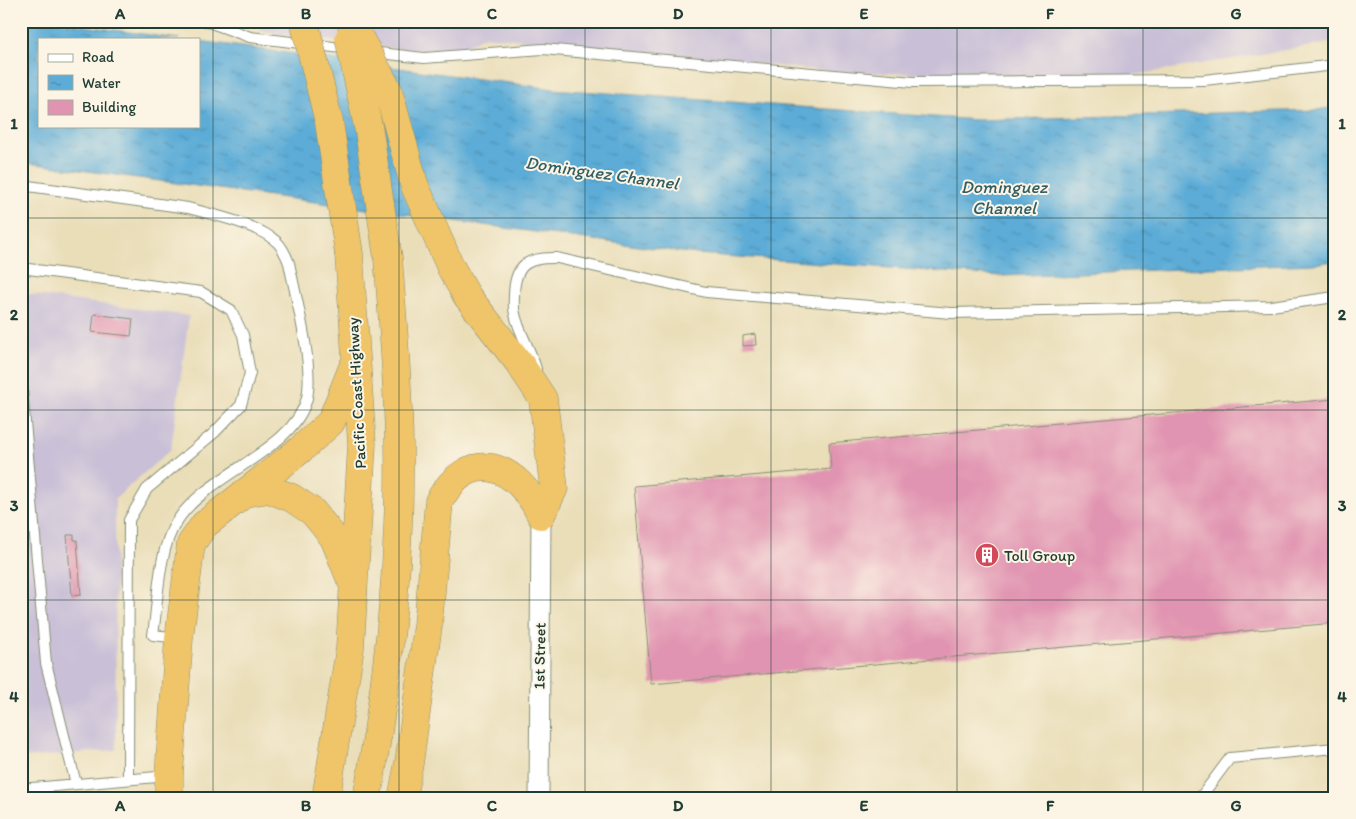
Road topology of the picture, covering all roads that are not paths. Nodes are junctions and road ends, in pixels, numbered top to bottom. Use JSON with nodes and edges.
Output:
{"nodes":[{"id":1,"x":206,"y":21,"type":"edge"},
{"id":2,"x":304,"y":21,"type":"edge"},
{"id":3,"x":345,"y":21,"type":"edge"},
{"id":4,"x":350,"y":21,"type":"edge"},
{"id":5,"x":1335,"y":65,"type":"edge"},
{"id":6,"x":21,"y":186,"type":"edge"},
{"id":7,"x":21,"y":268,"type":"edge"},
{"id":8,"x":1335,"y":297,"type":"edge"},
{"id":9,"x":355,"y":359,"type":"junction"},
{"id":10,"x":21,"y":376,"type":"edge"},
{"id":11,"x":543,"y":399,"type":"junction"},
{"id":12,"x":244,"y":493,"type":"junction"},
{"id":13,"x":541,"y":515,"type":"junction"},
{"id":14,"x":354,"y":587,"type":"junction"},
{"id":15,"x":179,"y":638,"type":"junction"},
{"id":16,"x":1335,"y":748,"type":"edge"},
{"id":17,"x":128,"y":779,"type":"junction"},
{"id":18,"x":76,"y":784,"type":"junction"},
{"id":19,"x":169,"y":787,"type":"edge"},
{"id":20,"x":21,"y":789,"type":"edge"},
{"id":21,"x":326,"y":798,"type":"edge"},
{"id":22,"x":367,"y":798,"type":"edge"},
{"id":23,"x":402,"y":798,"type":"edge"},
{"id":24,"x":539,"y":798,"type":"edge"},
{"id":25,"x":1200,"y":798,"type":"edge"}],
"edges":[{"from":1,"to":5,"type":"lane"},
{"from":2,"to":9,"type":"highway","name":"Pacific Coast Highway","bridge":true},
{"from":3,"to":22,"type":"highway","bridge":true},
{"from":4,"to":11,"type":"highway","bridge":true},
{"from":6,"to":15,"type":"lane"},
{"from":7,"to":17,"type":"lane"},
{"from":8,"to":11,"type":"lane"},
{"from":9,"to":12,"type":"highway"},
{"from":9,"to":14,"type":"highway","name":"Pacific Coast Highway"},
{"from":10,"to":18,"type":"lane"},
{"from":11,"to":13,"type":"highway"},
{"from":12,"to":14,"type":"highway"},
{"from":12,"to":15,"type":"highway"},
{"from":13,"to":23,"type":"highway"},
{"from":13,"to":24,"type":"street","name":"1st Street"},
{"from":14,"to":21,"type":"highway","name":"Pacific Coast Highway"},
{"from":15,"to":19,"type":"highway"},
{"from":16,"to":25,"type":"lane"},
{"from":17,"to":18,"type":"lane"},
{"from":17,"to":19,"type":"lane"},
{"from":18,"to":20,"type":"lane"}]}
